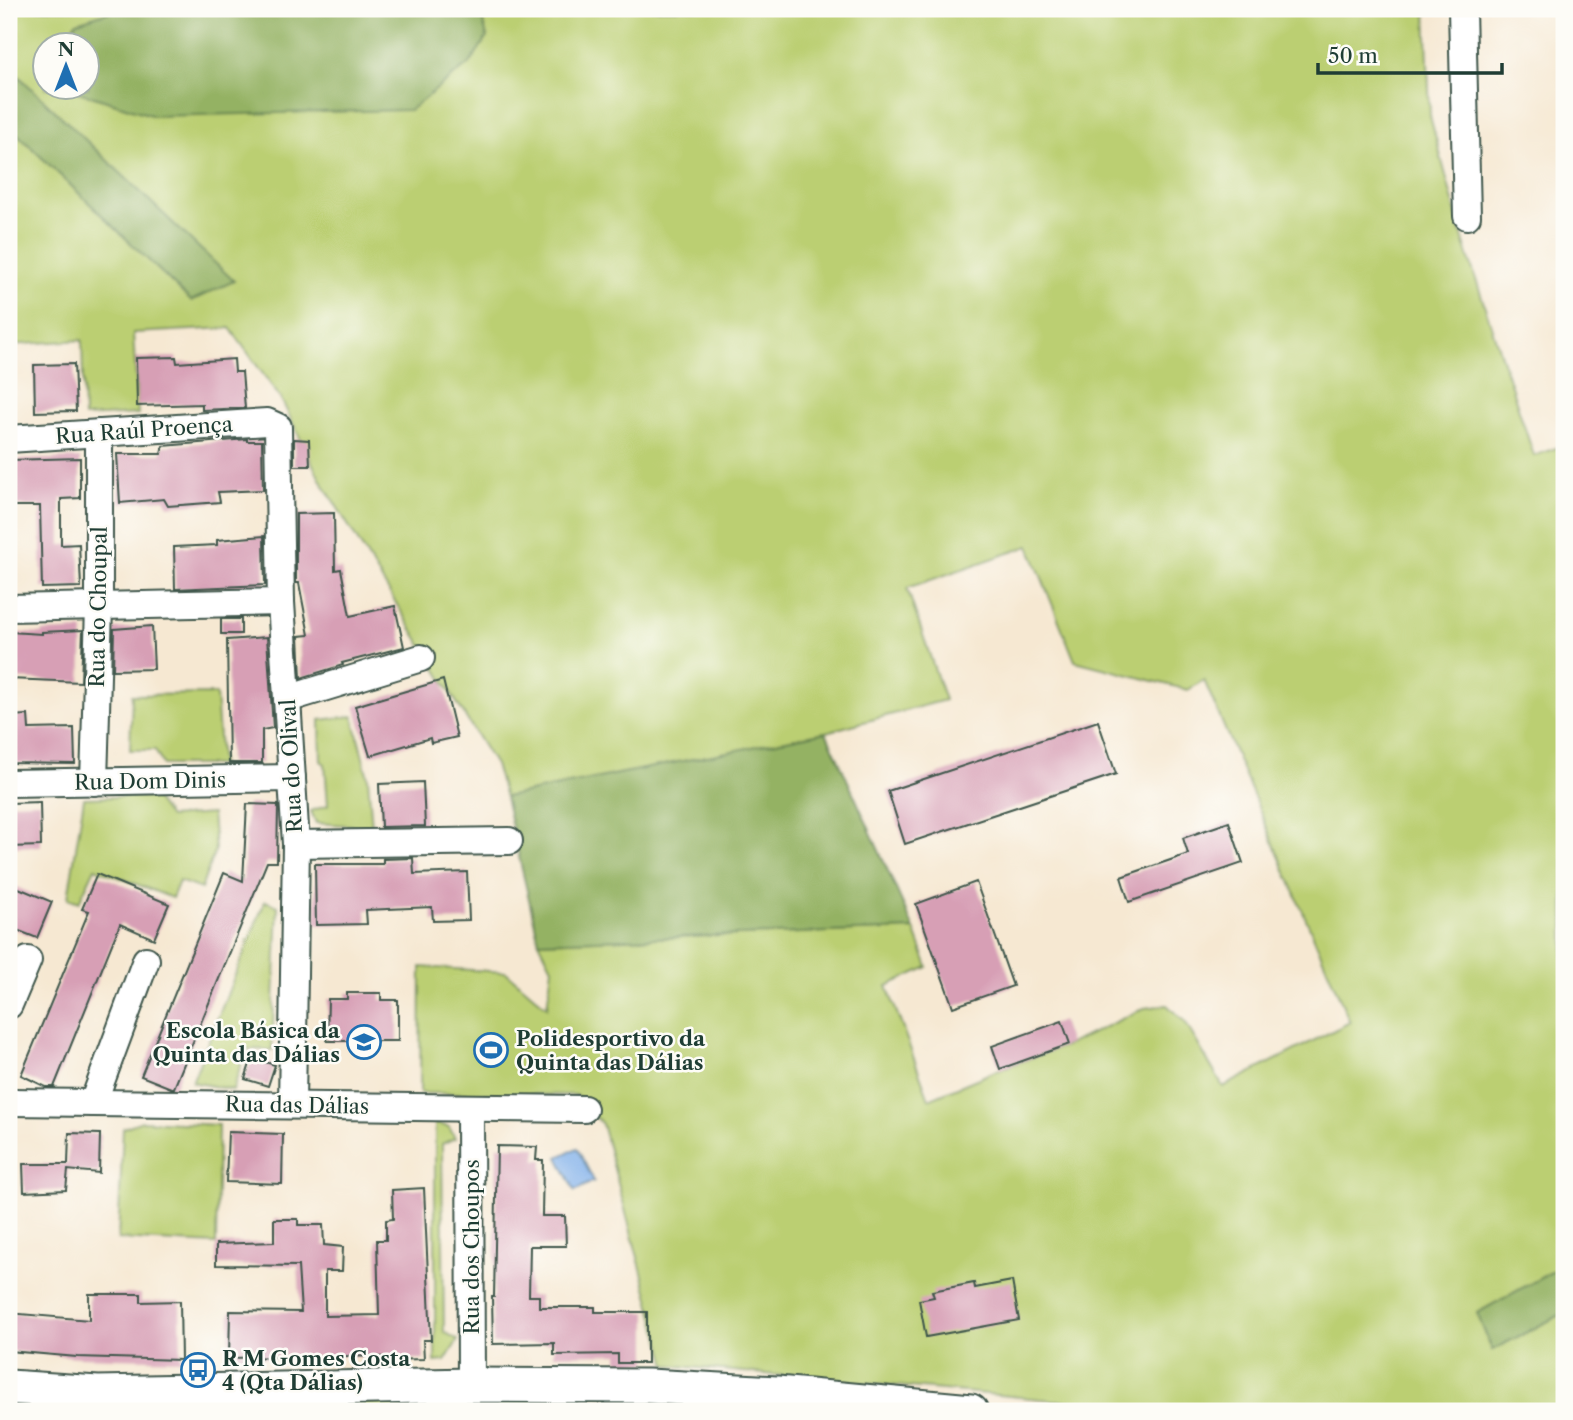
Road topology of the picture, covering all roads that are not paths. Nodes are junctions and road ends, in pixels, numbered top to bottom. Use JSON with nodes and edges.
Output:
{"nodes":[{"id":1,"x":1462,"y":9,"type":"edge"},
{"id":2,"x":1468,"y":216,"type":"dead end"},
{"id":3,"x":278,"y":427,"type":"joint"},
{"id":4,"x":99,"y":433,"type":"junction"},
{"id":5,"x":9,"y":439,"type":"edge"},
{"id":6,"x":281,"y":602,"type":"junction"},
{"id":7,"x":99,"y":606,"type":"junction"},
{"id":8,"x":9,"y":608,"type":"edge"},
{"id":9,"x":421,"y":658,"type":"dead end"},
{"id":10,"x":287,"y":699,"type":"junction"},
{"id":11,"x":292,"y":778,"type":"junction"},
{"id":12,"x":94,"y":782,"type":"junction"},
{"id":13,"x":9,"y":783,"type":"edge"},
{"id":14,"x":509,"y":841,"type":"dead end"},
{"id":15,"x":296,"y":844,"type":"junction"},
{"id":16,"x":28,"y":960,"type":"dead end"},
{"id":17,"x":146,"y":960,"type":"dead end"},
{"id":18,"x":9,"y":1005,"type":"edge"},
{"id":19,"x":9,"y":1102,"type":"edge"},
{"id":20,"x":93,"y":1103,"type":"junction"},
{"id":21,"x":292,"y":1105,"type":"junction"},
{"id":22,"x":470,"y":1108,"type":"junction"},
{"id":23,"x":584,"y":1109,"type":"dead end"},
{"id":24,"x":471,"y":1385,"type":"junction"},
{"id":25,"x":9,"y":1387,"type":"edge"},
{"id":26,"x":971,"y":1411,"type":"edge"}],
"edges":[{"from":1,"to":2,"type":"street"},
{"from":3,"to":4,"type":"street","name":"Rua Raúl Proença"},
{"from":3,"to":6,"type":"street","name":"Rua do Olival"},
{"from":4,"to":5,"type":"street","name":"Rua Raúl Proença"},
{"from":4,"to":7,"type":"street","name":"Rua do Choupal"},
{"from":6,"to":7,"type":"street"},
{"from":6,"to":10,"type":"street","name":"Rua do Olival"},
{"from":7,"to":8,"type":"street"},
{"from":7,"to":12,"type":"street","name":"Rua do Choupal"},
{"from":9,"to":10,"type":"street"},
{"from":10,"to":11,"type":"street","name":"Rua do Olival"},
{"from":11,"to":12,"type":"street","name":"Rua Dom Dinis"},
{"from":11,"to":15,"type":"street","name":"Rua do Olival"},
{"from":12,"to":13,"type":"street","name":"Rua Dom Dinis"},
{"from":14,"to":15,"type":"street"},
{"from":15,"to":21,"type":"street","name":"Rua do Olival"},
{"from":16,"to":18,"type":"street"},
{"from":17,"to":20,"type":"street"},
{"from":19,"to":20,"type":"street","name":"Rua das Dálias"},
{"from":20,"to":21,"type":"street","name":"Rua das Dálias"},
{"from":21,"to":22,"type":"street","name":"Rua das Dálias"},
{"from":22,"to":23,"type":"street","name":"Rua das Dálias"},
{"from":22,"to":24,"type":"street","name":"Rua dos Choupos"},
{"from":24,"to":25,"type":"main road"},
{"from":24,"to":26,"type":"main road"}]}
